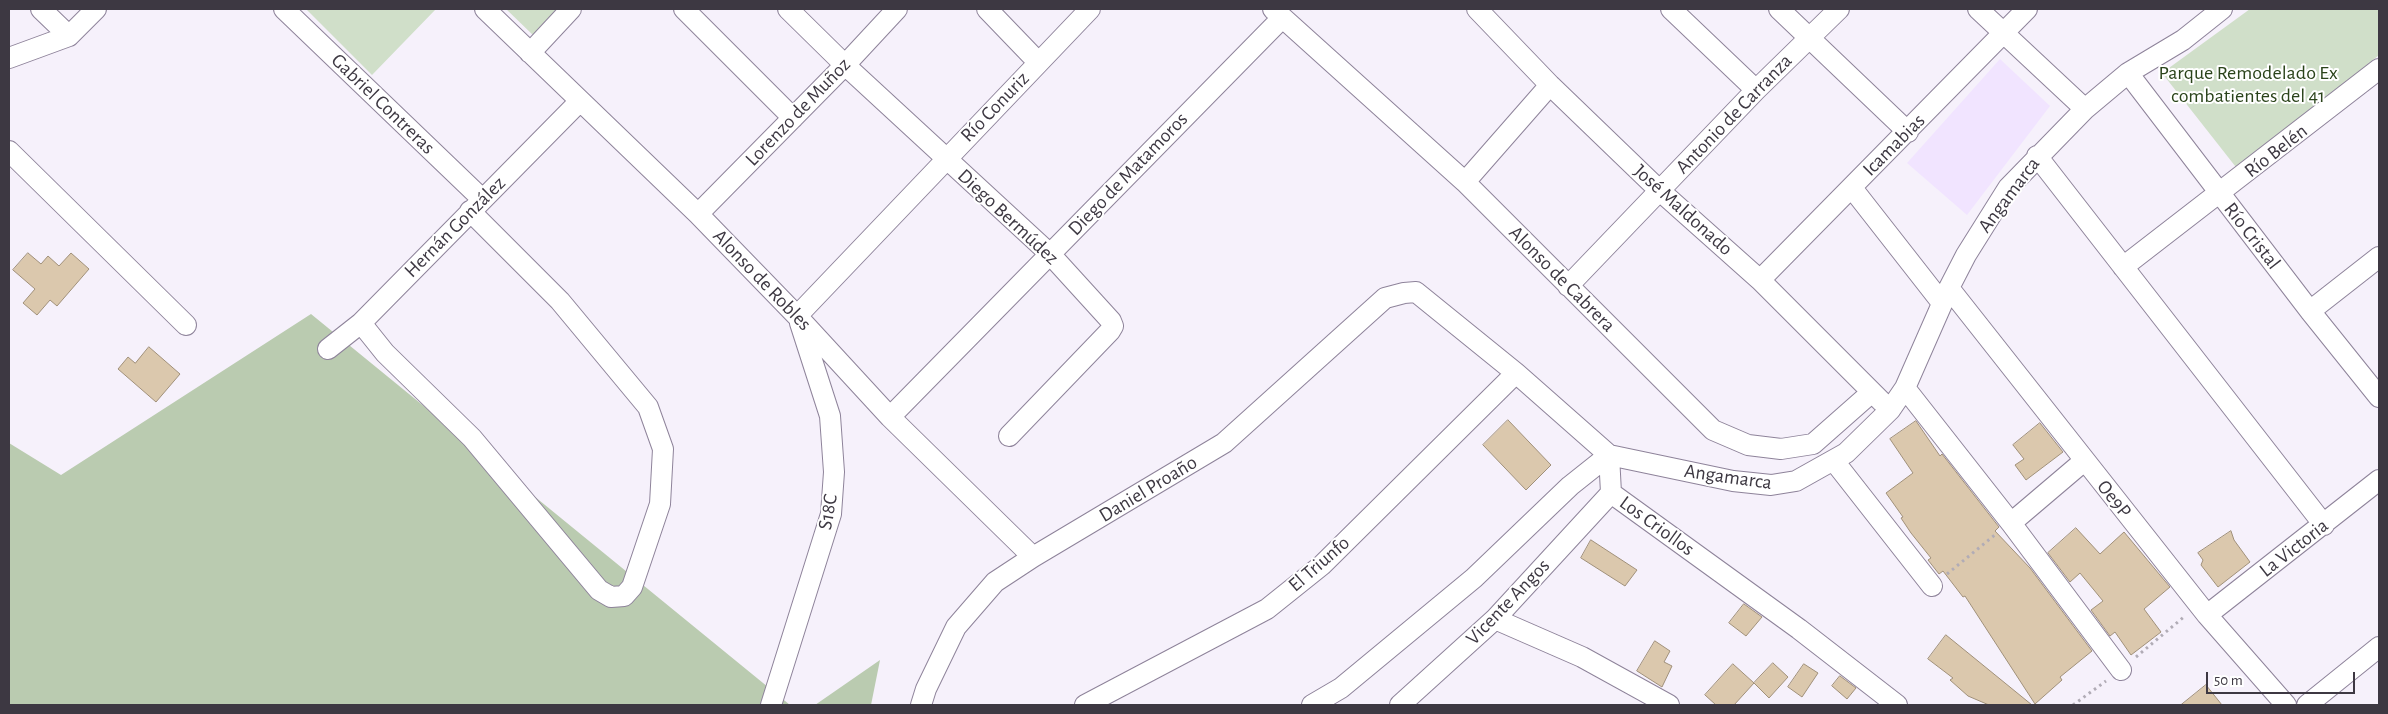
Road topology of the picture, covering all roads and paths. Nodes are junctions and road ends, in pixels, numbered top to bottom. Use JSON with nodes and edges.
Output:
{"nodes":[{"id":1,"x":41,"y":9,"type":"edge"},
{"id":2,"x":96,"y":9,"type":"edge"},
{"id":3,"x":284,"y":9,"type":"edge"},
{"id":4,"x":485,"y":9,"type":"edge"},
{"id":5,"x":571,"y":9,"type":"edge"},
{"id":6,"x":684,"y":9,"type":"edge"},
{"id":7,"x":788,"y":9,"type":"edge"},
{"id":8,"x":897,"y":9,"type":"edge"},
{"id":9,"x":987,"y":9,"type":"edge"},
{"id":10,"x":1090,"y":9,"type":"edge"},
{"id":11,"x":1477,"y":9,"type":"edge"},
{"id":12,"x":1671,"y":9,"type":"edge"},
{"id":13,"x":1779,"y":9,"type":"edge"},
{"id":14,"x":1839,"y":9,"type":"edge"},
{"id":15,"x":1978,"y":9,"type":"edge"},
{"id":16,"x":2027,"y":9,"type":"edge"},
{"id":17,"x":2222,"y":9,"type":"edge"},
{"id":18,"x":1278,"y":13,"type":"edge"},
{"id":19,"x":2004,"y":33,"type":"junction"},
{"id":20,"x":69,"y":36,"type":"junction"},
{"id":21,"x":1809,"y":38,"type":"junction"},
{"id":22,"x":530,"y":53,"type":"junction"},
{"id":23,"x":9,"y":58,"type":"edge"},
{"id":24,"x":1038,"y":62,"type":"junction"},
{"id":25,"x":845,"y":65,"type":"junction"},
{"id":26,"x":2379,"y":69,"type":"edge"},
{"id":27,"x":2128,"y":73,"type":"junction"},
{"id":28,"x":1550,"y":85,"type":"junction"},
{"id":29,"x":1756,"y":90,"type":"junction"},
{"id":30,"x":580,"y":101,"type":"junction"},
{"id":31,"x":2085,"y":109,"type":"junction"},
{"id":32,"x":793,"y":118,"type":"junction"},
{"id":33,"x":1908,"y":132,"type":"junction"},
{"id":34,"x":9,"y":151,"type":"edge"},
{"id":35,"x":2037,"y":156,"type":"junction"},
{"id":36,"x":946,"y":159,"type":"junction"},
{"id":37,"x":1465,"y":182,"type":"junction"},
{"id":38,"x":1852,"y":188,"type":"junction"},
{"id":39,"x":1659,"y":190,"type":"junction"},
{"id":40,"x":2220,"y":194,"type":"junction"},
{"id":41,"x":476,"y":205,"type":"junction"},
{"id":42,"x":698,"y":214,"type":"junction"},
{"id":43,"x":1050,"y":254,"type":"junction"},
{"id":44,"x":2379,"y":257,"type":"edge"},
{"id":45,"x":2123,"y":267,"type":"junction"},
{"id":46,"x":1760,"y":280,"type":"junction"},
{"id":47,"x":1568,"y":286,"type":"junction"},
{"id":48,"x":1945,"y":295,"type":"junction"},
{"id":49,"x":2310,"y":311,"type":"junction"},
{"id":50,"x":798,"y":316,"type":"junction"},
{"id":51,"x":360,"y":323,"type":"junction"},
{"id":52,"x":186,"y":325,"type":"dead end"},
{"id":53,"x":328,"y":349,"type":"dead end"},
{"id":54,"x":1516,"y":373,"type":"junction"},
{"id":55,"x":1905,"y":388,"type":"junction"},
{"id":56,"x":1872,"y":392,"type":"junction"},
{"id":57,"x":2379,"y":397,"type":"edge"},
{"id":58,"x":1890,"y":410,"type":"junction"},
{"id":59,"x":890,"y":417,"type":"junction"},
{"id":60,"x":1009,"y":436,"type":"dead end"},
{"id":61,"x":1609,"y":455,"type":"junction"},
{"id":62,"x":1834,"y":461,"type":"junction"},
{"id":63,"x":2084,"y":461,"type":"junction"},
{"id":64,"x":2379,"y":480,"type":"edge"},
{"id":65,"x":1610,"y":492,"type":"junction"},
{"id":66,"x":2011,"y":523,"type":"junction"},
{"id":67,"x":2324,"y":525,"type":"junction"},
{"id":68,"x":1033,"y":557,"type":"junction"},
{"id":69,"x":1932,"y":586,"type":"joint"},
{"id":70,"x":2207,"y":615,"type":"junction"},
{"id":71,"x":1496,"y":619,"type":"junction"},
{"id":72,"x":2379,"y":647,"type":"edge"},
{"id":73,"x":2120,"y":670,"type":"dead end"},
{"id":74,"x":2328,"y":699,"type":"edge"},
{"id":75,"x":771,"y":705,"type":"edge"},
{"id":76,"x":921,"y":705,"type":"edge"},
{"id":77,"x":1085,"y":705,"type":"edge"},
{"id":78,"x":1312,"y":705,"type":"edge"},
{"id":79,"x":1400,"y":705,"type":"edge"},
{"id":80,"x":1669,"y":705,"type":"edge"},
{"id":81,"x":1897,"y":705,"type":"edge"},
{"id":82,"x":2286,"y":705,"type":"edge"},
{"id":83,"x":2307,"y":705,"type":"edge"}],
"edges":[{"from":1,"to":20,"type":"street"},
{"from":2,"to":20,"type":"street"},
{"from":3,"to":41,"type":"street","name":"Gabriel Contreras"},
{"from":4,"to":22,"type":"street","name":"Alonso de Robles"},
{"from":5,"to":22,"type":"street"},
{"from":6,"to":32,"type":"street"},
{"from":7,"to":25,"type":"street","name":"Diego Bermúdez"},
{"from":8,"to":25,"type":"street","name":"Lorenzo de Muñoz"},
{"from":9,"to":24,"type":"street"},
{"from":10,"to":24,"type":"street","name":"Río Conuriz"},
{"from":11,"to":28,"type":"street","name":"José Maldonado"},
{"from":12,"to":29,"type":"street"},
{"from":13,"to":21,"type":"street"},
{"from":14,"to":21,"type":"street","name":"Antonio de Carranza"},
{"from":15,"to":19,"type":"street"},
{"from":16,"to":19,"type":"street","name":"Icamabias"},
{"from":17,"to":27,"type":"street","name":"Angamarca"},
{"from":18,"to":37,"type":"street","name":"Alonso de Cabrera"},
{"from":18,"to":43,"type":"street","name":"Diego de Matamoros"},
{"from":19,"to":31,"type":"street"},
{"from":19,"to":33,"type":"street","name":"Icamabias"},
{"from":20,"to":23,"type":"street"},
{"from":21,"to":29,"type":"street","name":"Antonio de Carranza"},
{"from":21,"to":33,"type":"street"},
{"from":22,"to":30,"type":"street","name":"Alonso de Robles"},
{"from":24,"to":36,"type":"street","name":"Río Conuriz"},
{"from":25,"to":32,"type":"street","name":"Lorenzo de Muñoz"},
{"from":25,"to":36,"type":"street","name":"Diego Bermúdez"},
{"from":26,"to":40,"type":"street","name":"Río Belén"},
{"from":27,"to":31,"type":"street","name":"Angamarca"},
{"from":27,"to":40,"type":"street","name":"Río Cristal"},
{"from":28,"to":37,"type":"street"},
{"from":28,"to":39,"type":"street","name":"José Maldonado"},
{"from":29,"to":39,"type":"street","name":"Antonio de Carranza"},
{"from":30,"to":41,"type":"street","name":"Hernán González"},
{"from":30,"to":42,"type":"street","name":"Alonso de Robles"},
{"from":31,"to":35,"type":"street","name":"Angamarca"},
{"from":32,"to":42,"type":"street","name":"Lorenzo de Muñoz"},
{"from":33,"to":38,"type":"street","name":"Icamabias"},
{"from":34,"to":52,"type":"street"},
{"from":35,"to":45,"type":"street"},
{"from":35,"to":48,"type":"street","name":"Angamarca"},
{"from":36,"to":43,"type":"street","name":"Diego Bermúdez"},
{"from":36,"to":50,"type":"street","name":"Río Conuriz"},
{"from":37,"to":47,"type":"street","name":"Alonso de Cabrera"},
{"from":38,"to":46,"type":"street","name":"Icamabias"},
{"from":38,"to":48,"type":"street","name":"Oe9P"},
{"from":39,"to":46,"type":"street","name":"José Maldonado"},
{"from":39,"to":47,"type":"street","name":"Antonio de Carranza"},
{"from":40,"to":45,"type":"street","name":"Río Belén"},
{"from":40,"to":49,"type":"street","name":"Río Cristal"},
{"from":41,"to":51,"type":"street","name":"Hernán González"},
{"from":41,"to":51,"type":"street","name":"Gabriel Contreras"},
{"from":42,"to":50,"type":"street","name":"Alonso de Robles"},
{"from":43,"to":59,"type":"street","name":"Diego de Matamoros"},
{"from":43,"to":60,"type":"street","name":"Diego Bermúdez"},
{"from":44,"to":49,"type":"street"},
{"from":45,"to":67,"type":"street"},
{"from":46,"to":56,"type":"street","name":"José Maldonado"},
{"from":47,"to":56,"type":"street","name":"Alonso de Cabrera"},
{"from":48,"to":55,"type":"street","name":"Angamarca"},
{"from":48,"to":63,"type":"street","name":"Oe9P"},
{"from":49,"to":57,"type":"street","name":"Río Cristal"},
{"from":50,"to":59,"type":"street","name":"Alonso de Robles"},
{"from":50,"to":75,"type":"street","name":"S18C"},
{"from":51,"to":53,"type":"street","name":"Hernán González"},
{"from":54,"to":61,"type":"street"},
{"from":54,"to":68,"type":"street","name":"Daniel Proaño"},
{"from":54,"to":77,"type":"street","name":"El Triunfo"},
{"from":55,"to":58,"type":"street","name":"Angamarca"},
{"from":55,"to":66,"type":"street"},
{"from":56,"to":58,"type":"street","name":"José Maldonado"},
{"from":58,"to":62,"type":"street","name":"Angamarca"},
{"from":59,"to":68,"type":"street","name":"Alonso de Robles"},
{"from":61,"to":62,"type":"street","name":"Angamarca"},
{"from":61,"to":65,"type":"street","name":"Los Criollos"},
{"from":61,"to":78,"type":"street"},
{"from":62,"to":69,"type":"street"},
{"from":63,"to":66,"type":"street"},
{"from":63,"to":70,"type":"street","name":"Oe9P"},
{"from":64,"to":67,"type":"street","name":"La Victoria"},
{"from":65,"to":71,"type":"street","name":"Vicente Angos"},
{"from":65,"to":81,"type":"street","name":"Los Criollos"},
{"from":66,"to":69,"type":"path"},
{"from":66,"to":73,"type":"street"},
{"from":67,"to":70,"type":"street","name":"La Victoria"},
{"from":68,"to":76,"type":"street","name":"Daniel Proaño"},
{"from":70,"to":82,"type":"street","name":"Oe9P"},
{"from":71,"to":79,"type":"street","name":"Vicente Angos"},
{"from":71,"to":80,"type":"street"},
{"from":72,"to":74,"type":"street"},
{"from":74,"to":83,"type":"street"}]}
